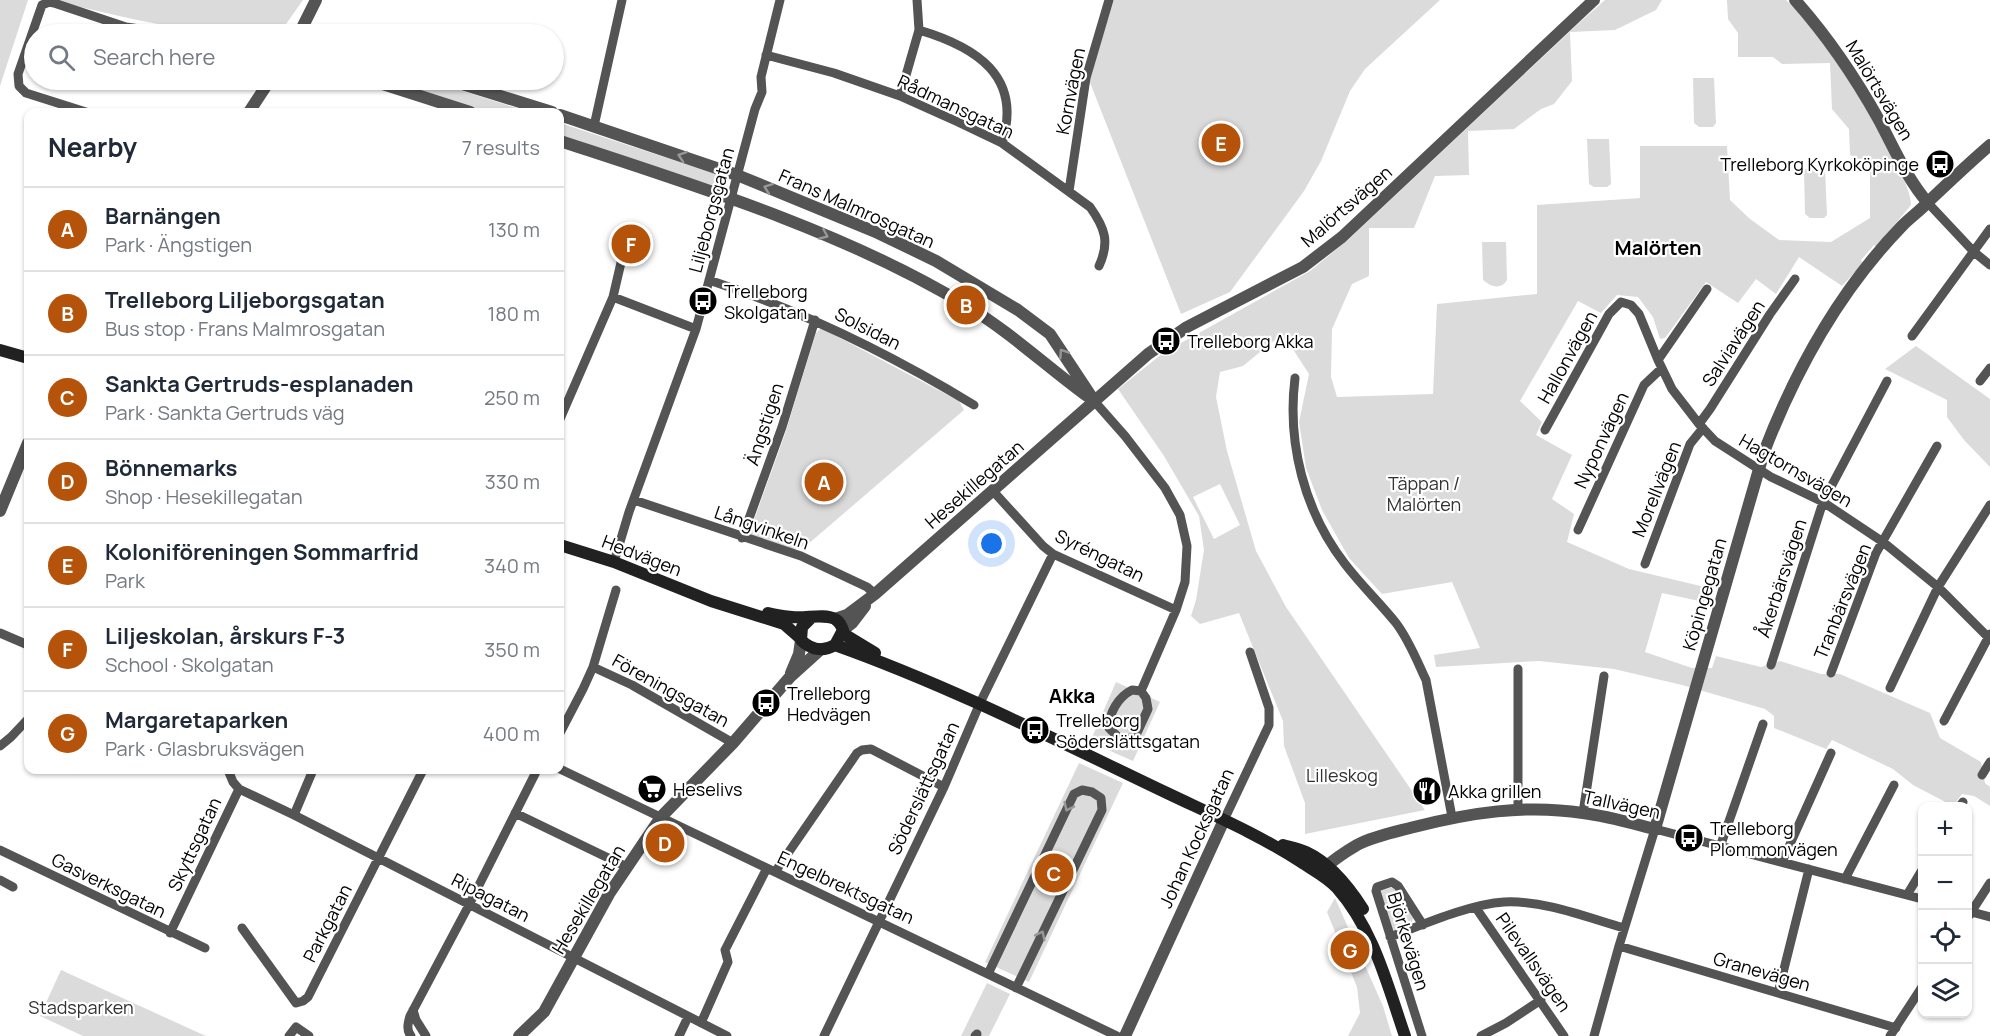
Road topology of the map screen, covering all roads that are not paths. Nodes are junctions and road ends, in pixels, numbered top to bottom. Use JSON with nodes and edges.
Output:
{"nodes":[{"id":1,"x":316,"y":0,"type":"edge"},
{"id":2,"x":622,"y":0,"type":"edge"},
{"id":3,"x":780,"y":0,"type":"edge"},
{"id":4,"x":917,"y":0,"type":"edge"},
{"id":5,"x":1109,"y":0,"type":"edge"},
{"id":6,"x":1594,"y":0,"type":"edge"},
{"id":7,"x":1795,"y":0,"type":"edge"},
{"id":8,"x":34,"y":24,"type":"edge"},
{"id":9,"x":117,"y":24,"type":"edge"},
{"id":10,"x":306,"y":24,"type":"edge"},
{"id":11,"x":919,"y":30,"type":"junction"},
{"id":12,"x":24,"y":55,"type":"edge"},
{"id":13,"x":766,"y":55,"type":"junction"},
{"id":14,"x":263,"y":90,"type":"edge"},
{"id":15,"x":401,"y":90,"type":"edge"},
{"id":16,"x":481,"y":90,"type":"edge"},
{"id":17,"x":900,"y":96,"type":"junction"},
{"id":18,"x":73,"y":108,"type":"edge"},
{"id":19,"x":252,"y":108,"type":"edge"},
{"id":20,"x":458,"y":108,"type":"edge"},
{"id":21,"x":539,"y":108,"type":"edge"},
{"id":22,"x":564,"y":116,"type":"edge"},
{"id":23,"x":594,"y":126,"type":"junction"},
{"id":24,"x":564,"y":142,"type":"edge"},
{"id":25,"x":1002,"y":143,"type":"junction"},
{"id":26,"x":1990,"y":145,"type":"edge"},
{"id":27,"x":737,"y":176,"type":"junction"},
{"id":28,"x":1069,"y":190,"type":"junction"},
{"id":29,"x":730,"y":200,"type":"junction"},
{"id":30,"x":1928,"y":203,"type":"junction"},
{"id":31,"x":1990,"y":229,"type":"edge"},
{"id":32,"x":1974,"y":252,"type":"junction"},
{"id":33,"x":623,"y":254,"type":"dead end"},
{"id":34,"x":1990,"y":265,"type":"edge"},
{"id":35,"x":1099,"y":266,"type":"dead end"},
{"id":36,"x":1795,"y":279,"type":"dead end"},
{"id":37,"x":709,"y":280,"type":"junction"},
{"id":38,"x":1707,"y":289,"type":"dead end"},
{"id":39,"x":613,"y":297,"type":"junction"},
{"id":40,"x":1621,"y":302,"type":"joint"},
{"id":41,"x":815,"y":320,"type":"junction"},
{"id":42,"x":696,"y":329,"type":"junction"},
{"id":43,"x":1912,"y":336,"type":"dead end"},
{"id":44,"x":0,"y":350,"type":"edge"},
{"id":45,"x":24,"y":357,"type":"edge"},
{"id":46,"x":1660,"y":364,"type":"junction"},
{"id":47,"x":1990,"y":368,"type":"edge"},
{"id":48,"x":1295,"y":378,"type":"dead end"},
{"id":49,"x":1887,"y":381,"type":"dead end"},
{"id":50,"x":1980,"y":381,"type":"dead end"},
{"id":51,"x":1095,"y":402,"type":"junction"},
{"id":52,"x":974,"y":405,"type":"dead end"},
{"id":53,"x":564,"y":410,"type":"edge"},
{"id":54,"x":1701,"y":426,"type":"junction"},
{"id":55,"x":1545,"y":430,"type":"dead end"},
{"id":56,"x":1937,"y":446,"type":"dead end"},
{"id":57,"x":24,"y":454,"type":"edge"},
{"id":58,"x":1759,"y":470,"type":"junction"},
{"id":59,"x":993,"y":491,"type":"junction"},
{"id":60,"x":634,"y":500,"type":"junction"},
{"id":61,"x":1823,"y":502,"type":"junction"},
{"id":62,"x":1990,"y":505,"type":"edge"},
{"id":63,"x":0,"y":511,"type":"edge"},
{"id":64,"x":1578,"y":530,"type":"dead end"},
{"id":65,"x":742,"y":537,"type":"junction"},
{"id":66,"x":1883,"y":542,"type":"junction"},
{"id":67,"x":564,"y":546,"type":"edge"},
{"id":68,"x":1053,"y":554,"type":"junction"},
{"id":69,"x":614,"y":562,"type":"junction"},
{"id":70,"x":1645,"y":564,"type":"dead end"},
{"id":71,"x":1938,"y":587,"type":"junction"},
{"id":72,"x":615,"y":590,"type":"dead end"},
{"id":73,"x":875,"y":594,"type":"junction"},
{"id":74,"x":711,"y":601,"type":"junction"},
{"id":75,"x":1176,"y":610,"type":"junction"},
{"id":76,"x":812,"y":617,"type":"junction"},
{"id":77,"x":835,"y":619,"type":"junction"},
{"id":78,"x":842,"y":632,"type":"junction"},
{"id":79,"x":0,"y":633,"type":"edge"},
{"id":80,"x":1989,"y":637,"type":"edge"},
{"id":81,"x":801,"y":639,"type":"junction"},
{"id":82,"x":24,"y":643,"type":"edge"},
{"id":83,"x":835,"y":645,"type":"junction"},
{"id":84,"x":821,"y":649,"type":"junction"},
{"id":85,"x":1250,"y":652,"type":"dead end"},
{"id":86,"x":1771,"y":665,"type":"dead end"},
{"id":87,"x":592,"y":667,"type":"junction"},
{"id":88,"x":1518,"y":669,"type":"dead end"},
{"id":89,"x":1831,"y":673,"type":"dead end"},
{"id":90,"x":790,"y":676,"type":"junction"},
{"id":91,"x":918,"y":676,"type":"junction"},
{"id":92,"x":1604,"y":676,"type":"dead end"},
{"id":93,"x":1890,"y":688,"type":"dead end"},
{"id":94,"x":1141,"y":691,"type":"junction"},
{"id":95,"x":980,"y":703,"type":"junction"},
{"id":96,"x":1944,"y":721,"type":"dead end"},
{"id":97,"x":24,"y":722,"type":"edge"},
{"id":98,"x":1763,"y":724,"type":"dead end"},
{"id":99,"x":564,"y":725,"type":"edge"},
{"id":100,"x":733,"y":743,"type":"junction"},
{"id":101,"x":0,"y":746,"type":"edge"},
{"id":102,"x":1831,"y":753,"type":"dead end"},
{"id":103,"x":1990,"y":762,"type":"edge"},
{"id":104,"x":564,"y":771,"type":"edge"},
{"id":105,"x":230,"y":774,"type":"edge"},
{"id":106,"x":311,"y":774,"type":"edge"},
{"id":107,"x":421,"y":774,"type":"edge"},
{"id":108,"x":535,"y":774,"type":"edge"},
{"id":109,"x":1982,"y":775,"type":"dead end"},
{"id":110,"x":1894,"y":784,"type":"dead end"},
{"id":111,"x":944,"y":787,"type":"junction"},
{"id":112,"x":239,"y":789,"type":"junction"},
{"id":113,"x":1518,"y":809,"type":"junction"},
{"id":114,"x":515,"y":813,"type":"junction"},
{"id":115,"x":1583,"y":813,"type":"junction"},
{"id":116,"x":294,"y":815,"type":"junction"},
{"id":117,"x":661,"y":817,"type":"junction"},
{"id":118,"x":1452,"y":818,"type":"junction"},
{"id":119,"x":1224,"y":820,"type":"junction"},
{"id":120,"x":1654,"y":829,"type":"junction"},
{"id":121,"x":1720,"y":847,"type":"junction"},
{"id":122,"x":0,"y":850,"type":"edge"},
{"id":123,"x":379,"y":858,"type":"junction"},
{"id":124,"x":1782,"y":862,"type":"junction"},
{"id":125,"x":627,"y":867,"type":"junction"},
{"id":126,"x":1322,"y":869,"type":"junction"},
{"id":127,"x":1809,"y":869,"type":"junction"},
{"id":128,"x":771,"y":870,"type":"junction"},
{"id":129,"x":1918,"y":878,"type":"edge"},
{"id":130,"x":1845,"y":879,"type":"junction"},
{"id":131,"x":0,"y":880,"type":"edge"},
{"id":132,"x":1990,"y":883,"type":"edge"},
{"id":133,"x":13,"y":887,"type":"dead end"},
{"id":134,"x":1907,"y":895,"type":"junction"},
{"id":135,"x":1918,"y":898,"type":"edge"},
{"id":136,"x":469,"y":905,"type":"junction"},
{"id":137,"x":1476,"y":908,"type":"junction"},
{"id":138,"x":1971,"y":910,"type":"edge"},
{"id":139,"x":1972,"y":914,"type":"edge"},
{"id":140,"x":1990,"y":917,"type":"edge"},
{"id":141,"x":879,"y":921,"type":"junction"},
{"id":142,"x":1422,"y":925,"type":"junction"},
{"id":143,"x":242,"y":928,"type":"dead end"},
{"id":144,"x":1624,"y":928,"type":"junction"},
{"id":145,"x":170,"y":933,"type":"junction"},
{"id":146,"x":1389,"y":937,"type":"junction"},
{"id":147,"x":1619,"y":946,"type":"junction"},
{"id":148,"x":204,"y":948,"type":"dead end"},
{"id":149,"x":573,"y":957,"type":"junction"},
{"id":150,"x":988,"y":974,"type":"junction"},
{"id":151,"x":1016,"y":988,"type":"junction"},
{"id":152,"x":1778,"y":993,"type":"junction"},
{"id":153,"x":1918,"y":994,"type":"edge"},
{"id":154,"x":1541,"y":1000,"type":"junction"},
{"id":155,"x":413,"y":1010,"type":"junction"},
{"id":156,"x":688,"y":1017,"type":"junction"},
{"id":157,"x":701,"y":1023,"type":"junction"},
{"id":158,"x":1893,"y":1032,"type":"edge"},
{"id":159,"x":290,"y":1036,"type":"edge"},
{"id":160,"x":309,"y":1036,"type":"edge"},
{"id":161,"x":411,"y":1036,"type":"edge"},
{"id":162,"x":426,"y":1036,"type":"edge"},
{"id":163,"x":519,"y":1036,"type":"edge"},
{"id":164,"x":679,"y":1036,"type":"edge"},
{"id":165,"x":727,"y":1036,"type":"edge"},
{"id":166,"x":824,"y":1036,"type":"edge"},
{"id":167,"x":1117,"y":1036,"type":"edge"},
{"id":168,"x":1125,"y":1036,"type":"edge"},
{"id":169,"x":1405,"y":1036,"type":"edge"},
{"id":170,"x":1410,"y":1036,"type":"edge"},
{"id":171,"x":1422,"y":1036,"type":"edge"},
{"id":172,"x":1481,"y":1036,"type":"edge"},
{"id":173,"x":1564,"y":1036,"type":"edge"},
{"id":174,"x":1594,"y":1036,"type":"edge"}],
"edges":[{"from":1,"to":10,"type":"street"},
{"from":2,"to":23,"type":"street"},
{"from":3,"to":13,"type":"street","name":"Liljeborgsgatan"},
{"from":4,"to":11,"type":"street"},
{"from":5,"to":28,"type":"street","name":"Kornvägen"},
{"from":6,"to":51,"type":"street","name":"Malörtsvägen"},
{"from":7,"to":30,"type":"street","name":"Malörtsvägen"},
{"from":8,"to":9,"type":"street"},
{"from":11,"to":17,"type":"street"},
{"from":11,"to":25,"type":"street"},
{"from":12,"to":18,"type":"street"},
{"from":13,"to":17,"type":"street","name":"Rådmansgatan"},
{"from":13,"to":27,"type":"street","name":"Liljeborgsgatan"},
{"from":14,"to":19,"type":"street"},
{"from":15,"to":20,"type":"street"},
{"from":16,"to":21,"type":"street"},
{"from":17,"to":25,"type":"street","name":"Rådmansgatan"},
{"from":22,"to":23,"type":"street","name":"Frans Malmrosgatan"},
{"from":27,"to":23,"type":"street","name":"Frans Malmrosgatan","one_way":true},
{"from":24,"to":29,"type":"street","name":"Frans Malmrosgatan"},
{"from":25,"to":28,"type":"street","name":"Rådmansgatan"},
{"from":26,"to":30,"type":"street","name":"Köpingegatan"},
{"from":27,"to":29,"type":"street","name":"Liljeborgsgatan"},
{"from":51,"to":27,"type":"street","name":"Frans Malmrosgatan","one_way":true},
{"from":28,"to":35,"type":"street","name":"Rådmansgatan"},
{"from":29,"to":37,"type":"street","name":"Liljeborgsgatan"},
{"from":29,"to":51,"type":"street","name":"Frans Malmrosgatan","one_way":true},
{"from":30,"to":32,"type":"street"},
{"from":30,"to":58,"type":"street","name":"Köpingegatan"},
{"from":31,"to":32,"type":"street"},
{"from":32,"to":34,"type":"street"},
{"from":32,"to":43,"type":"street"},
{"from":33,"to":39,"type":"street"},
{"from":36,"to":54,"type":"street","name":"Salviavägen"},
{"from":37,"to":41,"type":"street","name":"Solsidan"},
{"from":37,"to":42,"type":"street","name":"Liljeborgsgatan"},
{"from":38,"to":46,"type":"street","name":"Nyponvägen"},
{"from":39,"to":42,"type":"street"},
{"from":39,"to":53,"type":"street"},
{"from":40,"to":46,"type":"street","name":"Hagtornsvägen"},
{"from":40,"to":55,"type":"street","name":"Hallonvägen"},
{"from":41,"to":52,"type":"street","name":"Solsidan"},
{"from":41,"to":65,"type":"street","name":"Ängstigen"},
{"from":42,"to":60,"type":"street","name":"Liljeborgsgatan"},
{"from":44,"to":45,"type":"main road"},
{"from":46,"to":54,"type":"street","name":"Hagtornsvägen"},
{"from":46,"to":64,"type":"street","name":"Nyponvägen"},
{"from":47,"to":50,"type":"street"},
{"from":48,"to":118,"type":"street"},
{"from":49,"to":61,"type":"street","name":"Åkerbärsvägen"},
{"from":51,"to":59,"type":"street","name":"Hesekillegatan"},
{"from":51,"to":75,"type":"street","name":"Frans Malmrosgatan"},
{"from":54,"to":58,"type":"street","name":"Hagtornsvägen"},
{"from":54,"to":70,"type":"street","name":"Morellvägen"},
{"from":56,"to":66,"type":"street","name":"Tranbärsvägen"},
{"from":57,"to":63,"type":"street"},
{"from":58,"to":61,"type":"street","name":"Hagtornsvägen"},
{"from":58,"to":120,"type":"street","name":"Köpingegatan"},
{"from":59,"to":68,"type":"street","name":"Syréngatan"},
{"from":59,"to":73,"type":"street","name":"Hesekillegatan"},
{"from":60,"to":65,"type":"street","name":"Långvinkeln"},
{"from":60,"to":69,"type":"street","name":"Liljeborgsgatan"},
{"from":61,"to":66,"type":"street","name":"Hagtornsvägen"},
{"from":61,"to":86,"type":"street","name":"Åkerbärsvägen"},
{"from":62,"to":71,"type":"street"},
{"from":65,"to":73,"type":"street","name":"Långvinkeln"},
{"from":66,"to":71,"type":"street","name":"Hagtornsvägen"},
{"from":66,"to":89,"type":"street","name":"Tranbärsvägen"},
{"from":67,"to":69,"type":"main road","name":"Hedvägen"},
{"from":68,"to":75,"type":"street","name":"Syréngatan"},
{"from":68,"to":95,"type":"street","name":"Söderslättsgatan"},
{"from":69,"to":74,"type":"main road","name":"Hedvägen"},
{"from":71,"to":80,"type":"street","name":"Hagtornsvägen"},
{"from":71,"to":93,"type":"street"},
{"from":72,"to":87,"type":"street"},
{"from":73,"to":77,"type":"street","name":"Hesekillegatan"},
{"from":73,"to":78,"type":"street","name":"Hesekillegatan"},
{"from":74,"to":76,"type":"main road","name":"Hedvägen"},
{"from":74,"to":81,"type":"main road","name":"Hedvägen"},
{"from":75,"to":94,"type":"street","name":"Frans Malmrosgatan"},
{"from":76,"to":77,"type":"main road","name":"Hedvägen"},
{"from":76,"to":81,"type":"main road"},
{"from":77,"to":78,"type":"main road"},
{"from":78,"to":83,"type":"main road"},
{"from":78,"to":91,"type":"main road"},
{"from":79,"to":82,"type":"street"},
{"from":80,"to":96,"type":"street"},
{"from":81,"to":84,"type":"main road","name":"Hedvägen"},
{"from":81,"to":90,"type":"street","name":"Hesekillegatan"},
{"from":83,"to":84,"type":"main road"},
{"from":83,"to":91,"type":"main road"},
{"from":84,"to":90,"type":"street","name":"Hesekillegatan"},
{"from":85,"to":119,"type":"street","name":"Johan Kocksgatan"},
{"from":87,"to":99,"type":"street"},
{"from":87,"to":100,"type":"street","name":"Föreningsgatan"},
{"from":88,"to":113,"type":"street"},
{"from":90,"to":100,"type":"street","name":"Hesekillegatan"},
{"from":91,"to":95,"type":"main road"},
{"from":92,"to":115,"type":"street"},
{"from":94,"to":94,"type":"street"},
{"from":95,"to":111,"type":"street","name":"Söderslättsgatan"},
{"from":95,"to":119,"type":"main road"},
{"from":97,"to":101,"type":"street"},
{"from":98,"to":121,"type":"street"},
{"from":100,"to":117,"type":"street","name":"Hesekillegatan"},
{"from":102,"to":124,"type":"street"},
{"from":103,"to":109,"type":"street"},
{"from":104,"to":117,"type":"street","name":"Engelbrektsgatan"},
{"from":105,"to":112,"type":"street","name":"Skyttsgatan"},
{"from":106,"to":116,"type":"street"},
{"from":107,"to":123,"type":"street","name":"Parkgatan"},
{"from":108,"to":114,"type":"street"},
{"from":110,"to":130,"type":"street"},
{"from":111,"to":128,"type":"street"},
{"from":111,"to":141,"type":"street","name":"Söderslättsgatan"},
{"from":112,"to":116,"type":"street","name":"Ripagatan"},
{"from":112,"to":145,"type":"street","name":"Skyttsgatan"},
{"from":113,"to":115,"type":"street","name":"Tallvägen"},
{"from":113,"to":118,"type":"street","name":"Tallvägen"},
{"from":114,"to":125,"type":"street"},
{"from":114,"to":136,"type":"street"},
{"from":115,"to":120,"type":"street","name":"Tallvägen"},
{"from":116,"to":123,"type":"street","name":"Ripagatan"},
{"from":117,"to":125,"type":"street","name":"Hesekillegatan"},
{"from":117,"to":128,"type":"street","name":"Engelbrektsgatan"},
{"from":118,"to":126,"type":"street","name":"Tallvägen"},
{"from":119,"to":126,"type":"main road"},
{"from":119,"to":168,"type":"street","name":"Johan Kocksgatan"},
{"from":120,"to":121,"type":"street","name":"Tallvägen"},
{"from":120,"to":144,"type":"street","name":"Köpingegatan"},
{"from":121,"to":124,"type":"street","name":"Tallvägen"},
{"from":122,"to":145,"type":"street","name":"Gasverksgatan"},
{"from":123,"to":136,"type":"street","name":"Ripagatan"},
{"from":123,"to":143,"type":"street","name":"Parkgatan"},
{"from":124,"to":127,"type":"street","name":"Tallvägen"},
{"from":125,"to":149,"type":"street","name":"Hesekillegatan"},
{"from":126,"to":169,"type":"main road"},
{"from":126,"to":170,"type":"main road"},
{"from":127,"to":130,"type":"street","name":"Tallvägen"},
{"from":127,"to":152,"type":"street"},
{"from":128,"to":141,"type":"street","name":"Engelbrektsgatan"},
{"from":128,"to":157,"type":"street"},
{"from":129,"to":134,"type":"street"},
{"from":130,"to":134,"type":"street","name":"Tallvägen"},
{"from":131,"to":133,"type":"street"},
{"from":132,"to":138,"type":"street"},
{"from":134,"to":135,"type":"street","name":"Tallvägen"},
{"from":136,"to":149,"type":"street","name":"Ripagatan"},
{"from":136,"to":155,"type":"street"},
{"from":137,"to":142,"type":"street"},
{"from":137,"to":144,"type":"street"},
{"from":137,"to":154,"type":"street","name":"Pilevallsvägen"},
{"from":139,"to":140,"type":"street"},
{"from":141,"to":150,"type":"street","name":"Engelbrektsgatan"},
{"from":141,"to":166,"type":"street","name":"Söderslättsgatan"},
{"from":142,"to":146,"type":"street"},
{"from":142,"to":146,"type":"street","name":"Björkevägen"},
{"from":144,"to":147,"type":"street","name":"Köpingegatan"},
{"from":145,"to":148,"type":"street","name":"Gasverksgatan"},
{"from":146,"to":171,"type":"street","name":"Björkevägen"},
{"from":147,"to":152,"type":"street","name":"Granevägen"},
{"from":147,"to":174,"type":"street","name":"Köpingegatan"},
{"from":149,"to":156,"type":"street","name":"Ripagatan"},
{"from":149,"to":163,"type":"street","name":"Hesekillegatan"},
{"from":150,"to":151,"type":"street","name":"Engelbrektsgatan"},
{"from":151,"to":150,"type":"street","one_way":true},
{"from":151,"to":167,"type":"street","name":"Engelbrektsgatan"},
{"from":152,"to":158,"type":"street","name":"Granevägen"},
{"from":153,"to":158,"type":"street"},
{"from":154,"to":172,"type":"street"},
{"from":154,"to":173,"type":"street","name":"Pilevallsvägen"},
{"from":155,"to":161,"type":"street"},
{"from":155,"to":162,"type":"street"},
{"from":156,"to":157,"type":"street","name":"Ripagatan"},
{"from":156,"to":164,"type":"street"},
{"from":157,"to":165,"type":"street","name":"Ripagatan"},
{"from":159,"to":160,"type":"street"}]}
